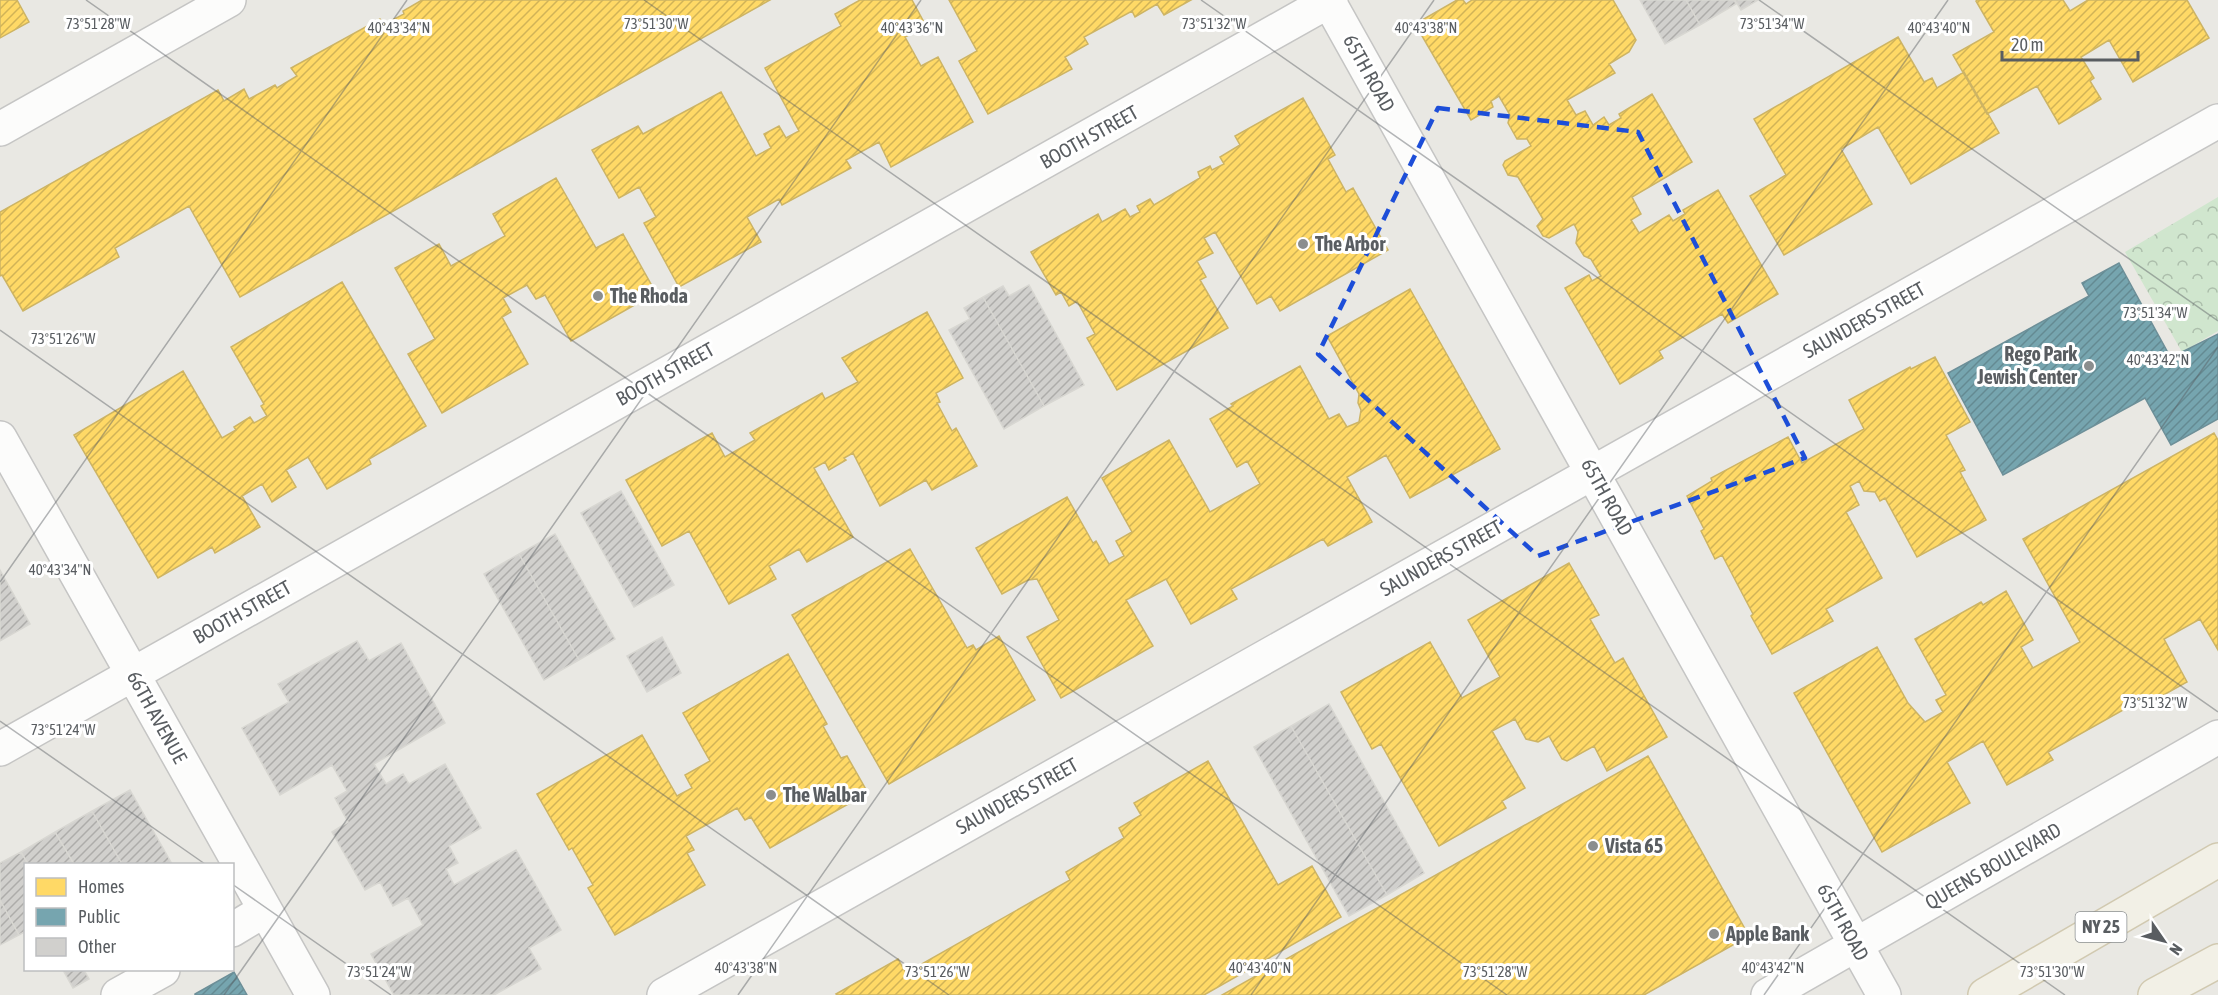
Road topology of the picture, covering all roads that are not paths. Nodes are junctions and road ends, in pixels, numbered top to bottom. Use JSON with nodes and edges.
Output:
{"nodes":[{"id":1,"x":229,"y":0,"type":"edge"},
{"id":2,"x":1329,"y":0,"type":"edge"},
{"id":3,"x":2218,"y":121,"type":"edge"},
{"id":4,"x":0,"y":129,"type":"edge"},
{"id":5,"x":0,"y":440,"type":"edge"},
{"id":6,"x":1593,"y":472,"type":"junction"},
{"id":7,"x":132,"y":674,"type":"junction"},
{"id":8,"x":2218,"y":737,"type":"edge"},
{"id":9,"x":0,"y":749,"type":"edge"},
{"id":10,"x":2218,"y":860,"type":"edge"},
{"id":11,"x":265,"y":910,"type":"junction"},
{"id":12,"x":234,"y":929,"type":"edge"},
{"id":13,"x":1856,"y":945,"type":"junction"},
{"id":14,"x":2218,"y":961,"type":"edge"},
{"id":15,"x":159,"y":971,"type":"edge"},
{"id":16,"x":117,"y":995,"type":"edge"},
{"id":17,"x":313,"y":995,"type":"edge"},
{"id":18,"x":664,"y":995,"type":"edge"},
{"id":19,"x":1768,"y":995,"type":"edge"},
{"id":20,"x":1884,"y":995,"type":"edge"},
{"id":21,"x":1985,"y":995,"type":"edge"},
{"id":22,"x":2155,"y":995,"type":"edge"}],
"edges":[{"from":1,"to":4,"type":"street"},
{"from":2,"to":6,"type":"street","name":"65TH ROAD"},
{"from":2,"to":7,"type":"street","name":"BOOTH STREET"},
{"from":3,"to":6,"type":"street","name":"SAUNDERS STREET"},
{"from":5,"to":7,"type":"street","name":"66TH AVENUE"},
{"from":6,"to":13,"type":"street","name":"65TH ROAD"},
{"from":6,"to":18,"type":"street","name":"SAUNDERS STREET"},
{"from":7,"to":9,"type":"street","name":"BOOTH STREET"},
{"from":7,"to":11,"type":"street","name":"66TH AVENUE"},
{"from":8,"to":13,"type":"street","name":"QUEENS BOULEVARD"},
{"from":10,"to":21,"type":"main road","number":"NY 25"},
{"from":11,"to":12,"type":"street"},
{"from":11,"to":17,"type":"street","name":"66TH AVENUE"},
{"from":13,"to":19,"type":"street","name":"QUEENS BOULEVARD"},
{"from":13,"to":20,"type":"street","name":"65TH ROAD"},
{"from":14,"to":22,"type":"main road"},
{"from":15,"to":16,"type":"street"}]}
